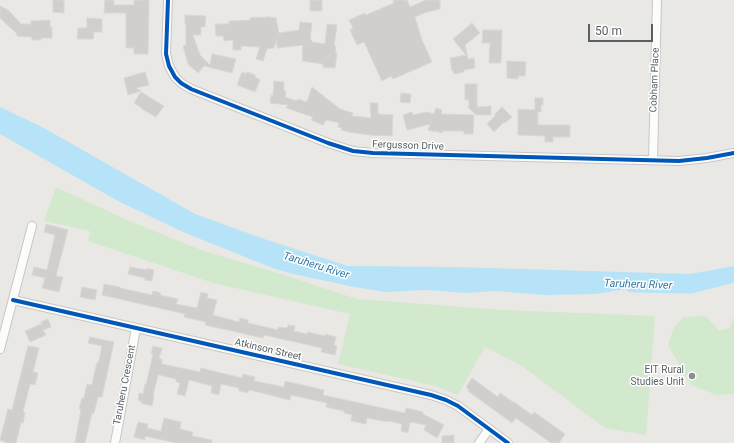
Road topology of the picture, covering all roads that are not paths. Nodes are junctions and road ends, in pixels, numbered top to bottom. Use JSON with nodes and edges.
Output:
{"nodes":[{"id":1,"x":168,"y":0,"type":"edge"},
{"id":2,"x":658,"y":0,"type":"edge"},
{"id":3,"x":734,"y":152,"type":"edge"},
{"id":4,"x":653,"y":160,"type":"junction"},
{"id":5,"x":32,"y":226,"type":"dead end"},
{"id":6,"x":13,"y":300,"type":"junction"},
{"id":7,"x":136,"y":328,"type":"junction"},
{"id":8,"x":1,"y":340,"type":"edge"},
{"id":9,"x":0,"y":349,"type":"edge"},
{"id":10,"x":489,"y":430,"type":"junction"},
{"id":11,"x":115,"y":443,"type":"edge"},
{"id":12,"x":479,"y":443,"type":"edge"},
{"id":13,"x":508,"y":443,"type":"edge"}],
"edges":[{"from":1,"to":4,"type":"street","name":"Fergusson Drive"},
{"from":2,"to":4,"type":"street","name":"Cobham Place"},
{"from":3,"to":4,"type":"street","name":"Fergusson Drive"},
{"from":5,"to":6,"type":"street"},
{"from":6,"to":7,"type":"street","name":"Atkinson Street"},
{"from":6,"to":8,"type":"street"},
{"from":7,"to":10,"type":"street","name":"Atkinson Street"},
{"from":7,"to":11,"type":"street","name":"Taruheru Crescent"},
{"from":8,"to":9,"type":"street"},
{"from":10,"to":12,"type":"street"},
{"from":10,"to":13,"type":"street","name":"Atkinson Street"}]}
